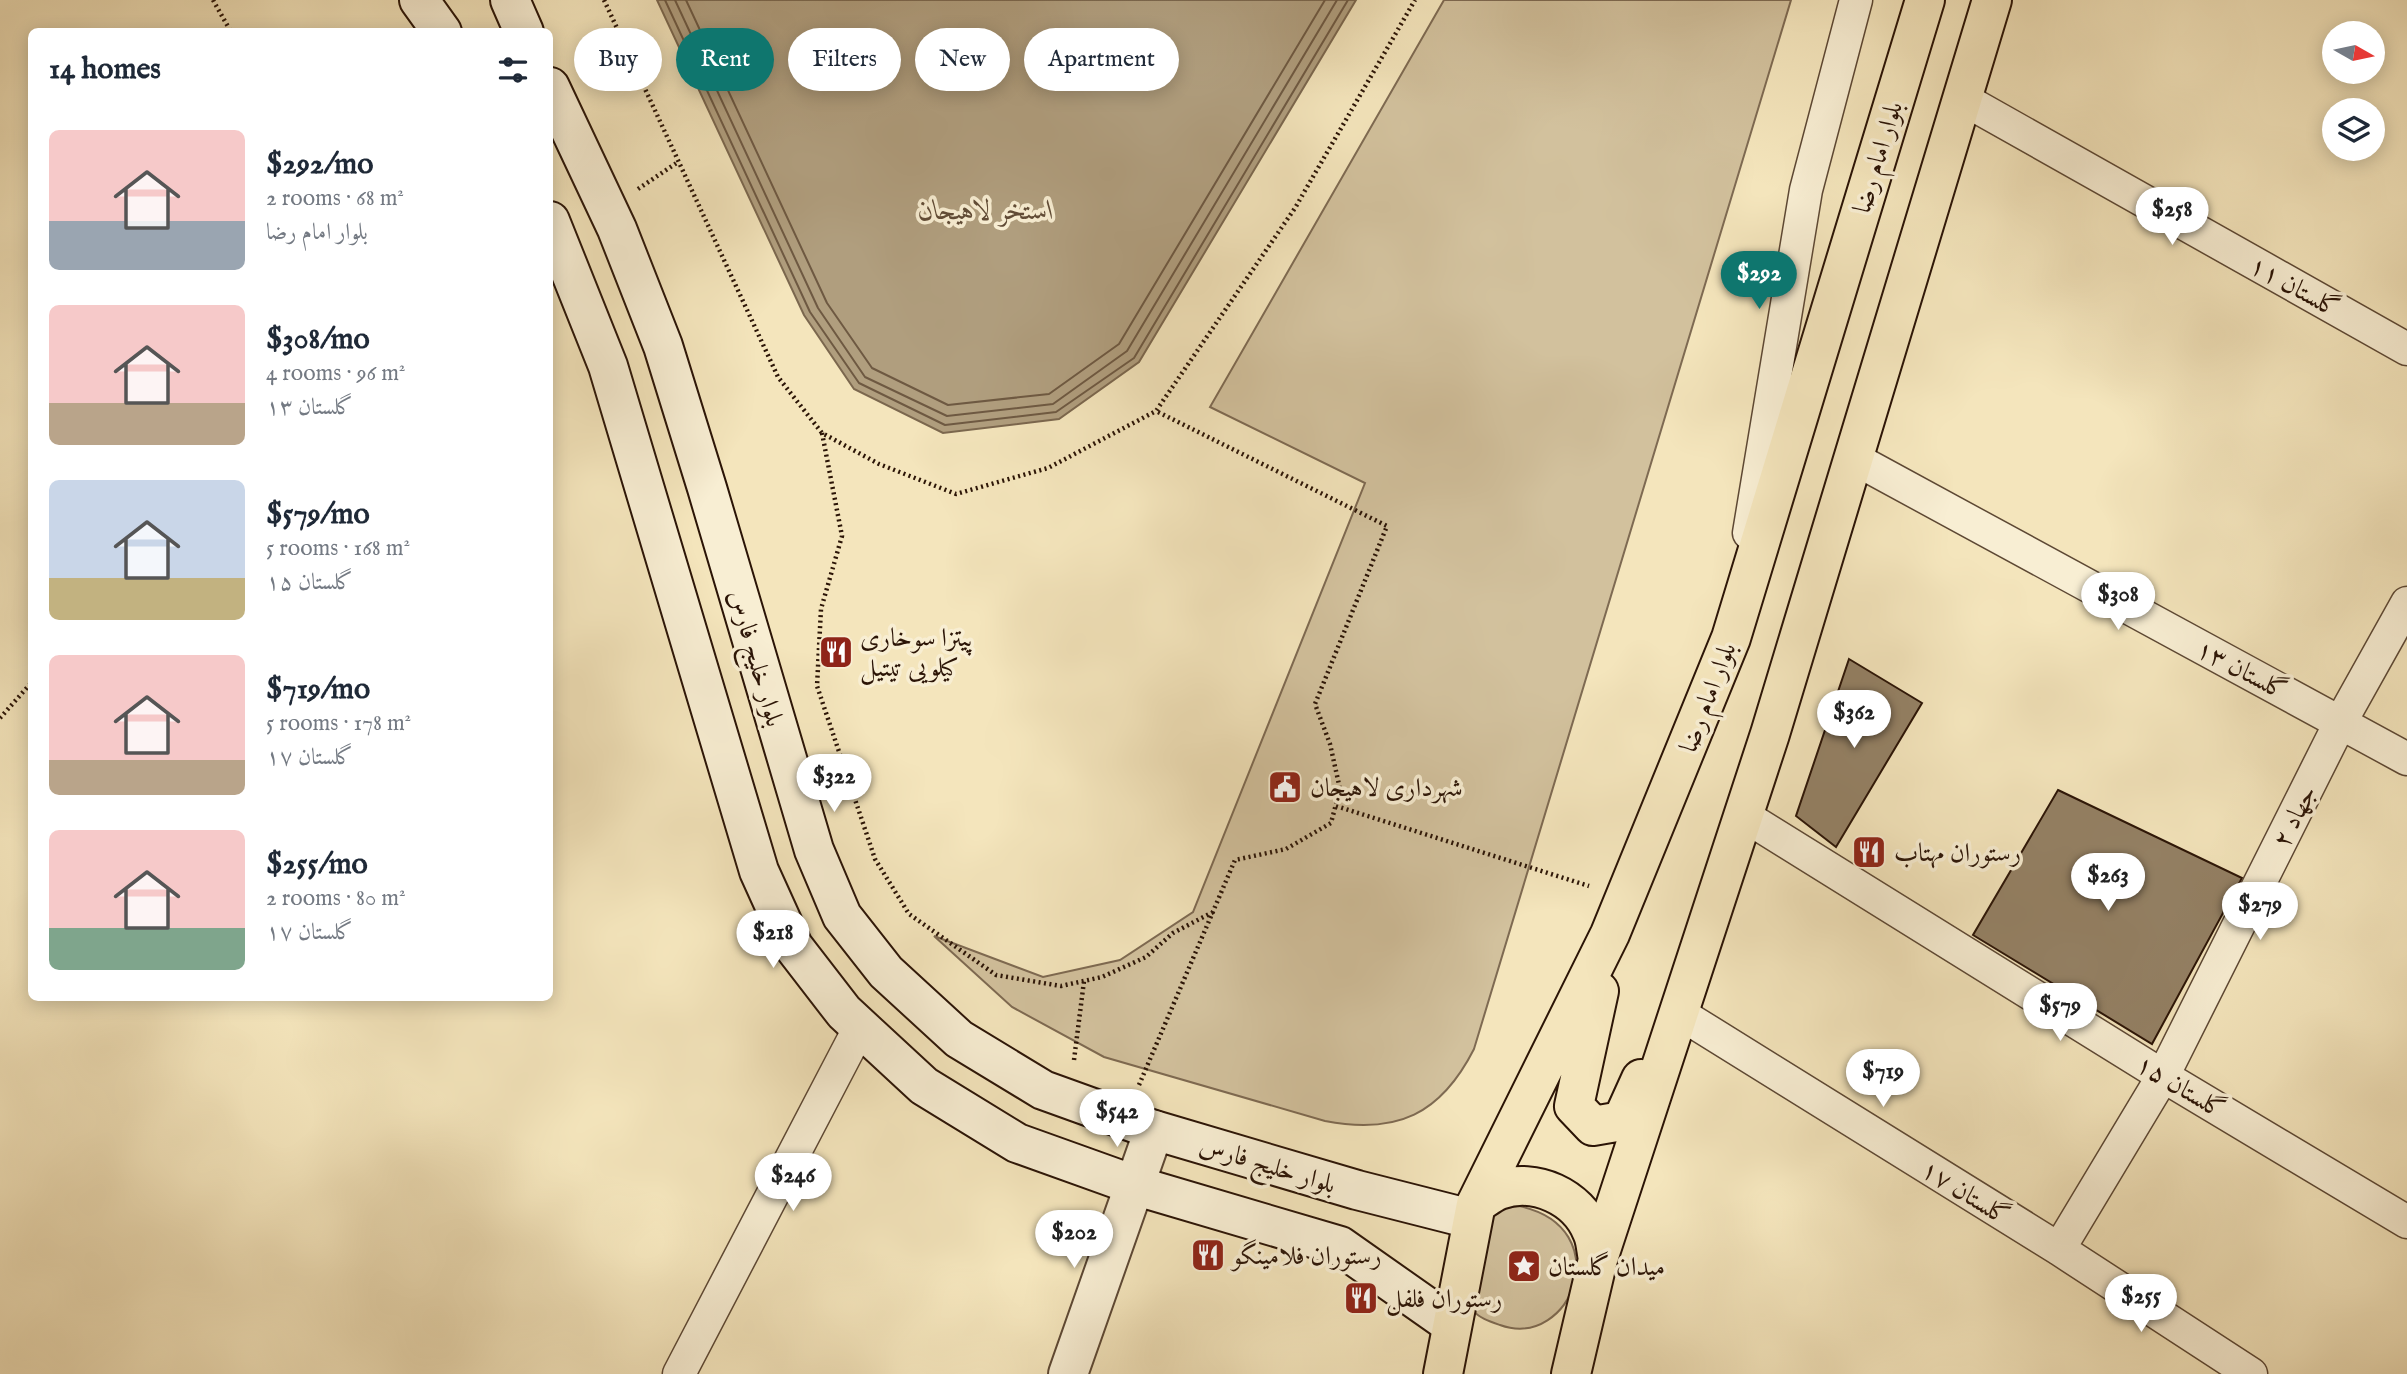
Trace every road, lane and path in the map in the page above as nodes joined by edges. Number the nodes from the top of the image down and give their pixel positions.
1 (213, 0) edge
2 (419, 0) edge
3 (510, 0) edge
4 (604, 0) edge
5 (1415, 0) edge
6 (1856, 0) edge
7 (1924, 0) edge
8 (1992, 0) edge
9 (229, 28) edge
10 (439, 28) edge
11 (522, 28) edge
12 (553, 93) edge
13 (1963, 99) junction
14 (553, 229) edge
15 (2407, 349) edge
16 (1156, 411) junction
17 (822, 433) junction
18 (1855, 460) junction
19 (2407, 603) edge
20 (1731, 638) junction
21 (28, 686) edge
22 (0, 718) edge
23 (2340, 723) junction
24 (2407, 759) edge
25 (1336, 806) junction
26 (1743, 815) junction
27 (1626, 897) junction
28 (1213, 911) junction
29 (1611, 934) junction
30 (1703, 941) junction
31 (1084, 981) junction
32 (1679, 1013) junction
33 (860, 1027) junction
34 (2163, 1076) junction
35 (1069, 1099) junction
36 (1139, 1125) junction
37 (1137, 1186) junction
38 (1473, 1211) junction
39 (2407, 1222) edge
40 (2059, 1249) junction
41 (1598, 1259) junction
42 (1451, 1324) junction
43 (679, 1374) edge
44 (1068, 1374) edge
45 (1443, 1374) edge
46 (1571, 1374) edge
47 (2251, 1374) edge

1 - 9 path
2 - 10 main road
3 - 11 main road
4 - 17 path
5 - 16 path
6 - 20 street
7 - 20 main road, بلوار امام رضا
8 - 13 main road
12 - 35 main road, بلوار خلیج فارس
13 - 15 street, گلستان ۱۱
13 - 18 main road
14 - 33 main road
16 - 17 path
16 - 25 path
17 - 31 path
18 - 23 street, گلستان ۱۳
18 - 26 main road
19 - 23 street, جهاد ۲
20 - 27 main road, بلوار امام رضا
21 - 22 path
23 - 24 street, گلستان ۱۳
23 - 34 street, جهاد ۲
25 - 27 path
25 - 28 path
26 - 30 main road
26 - 34 street, گلستان ۱۵
27 - 29 main road, بلوار امام رضا
28 - 31 path
28 - 36 path
29 - 30 main road
29 - 38 main road, بلوار امام رضا
30 - 32 main road
31 - 35 path
32 - 40 street, گلستان ۱۷
32 - 41 main road
33 - 37 main road
33 - 43 street
34 - 39 street, گلستان ۱۵
34 - 40 street, جهاد ۲
35 - 36 main road, بلوار خلیج فارس
36 - 37 main road
36 - 38 main road, بلوار خلیج فارس
37 - 42 main road
37 - 44 main road
38 - 41 main road
38 - 42 main road, بلوار امام رضا
40 - 47 street, گلستان ۱۷
41 - 46 main road
42 - 45 main road, بلوار امام رضا

